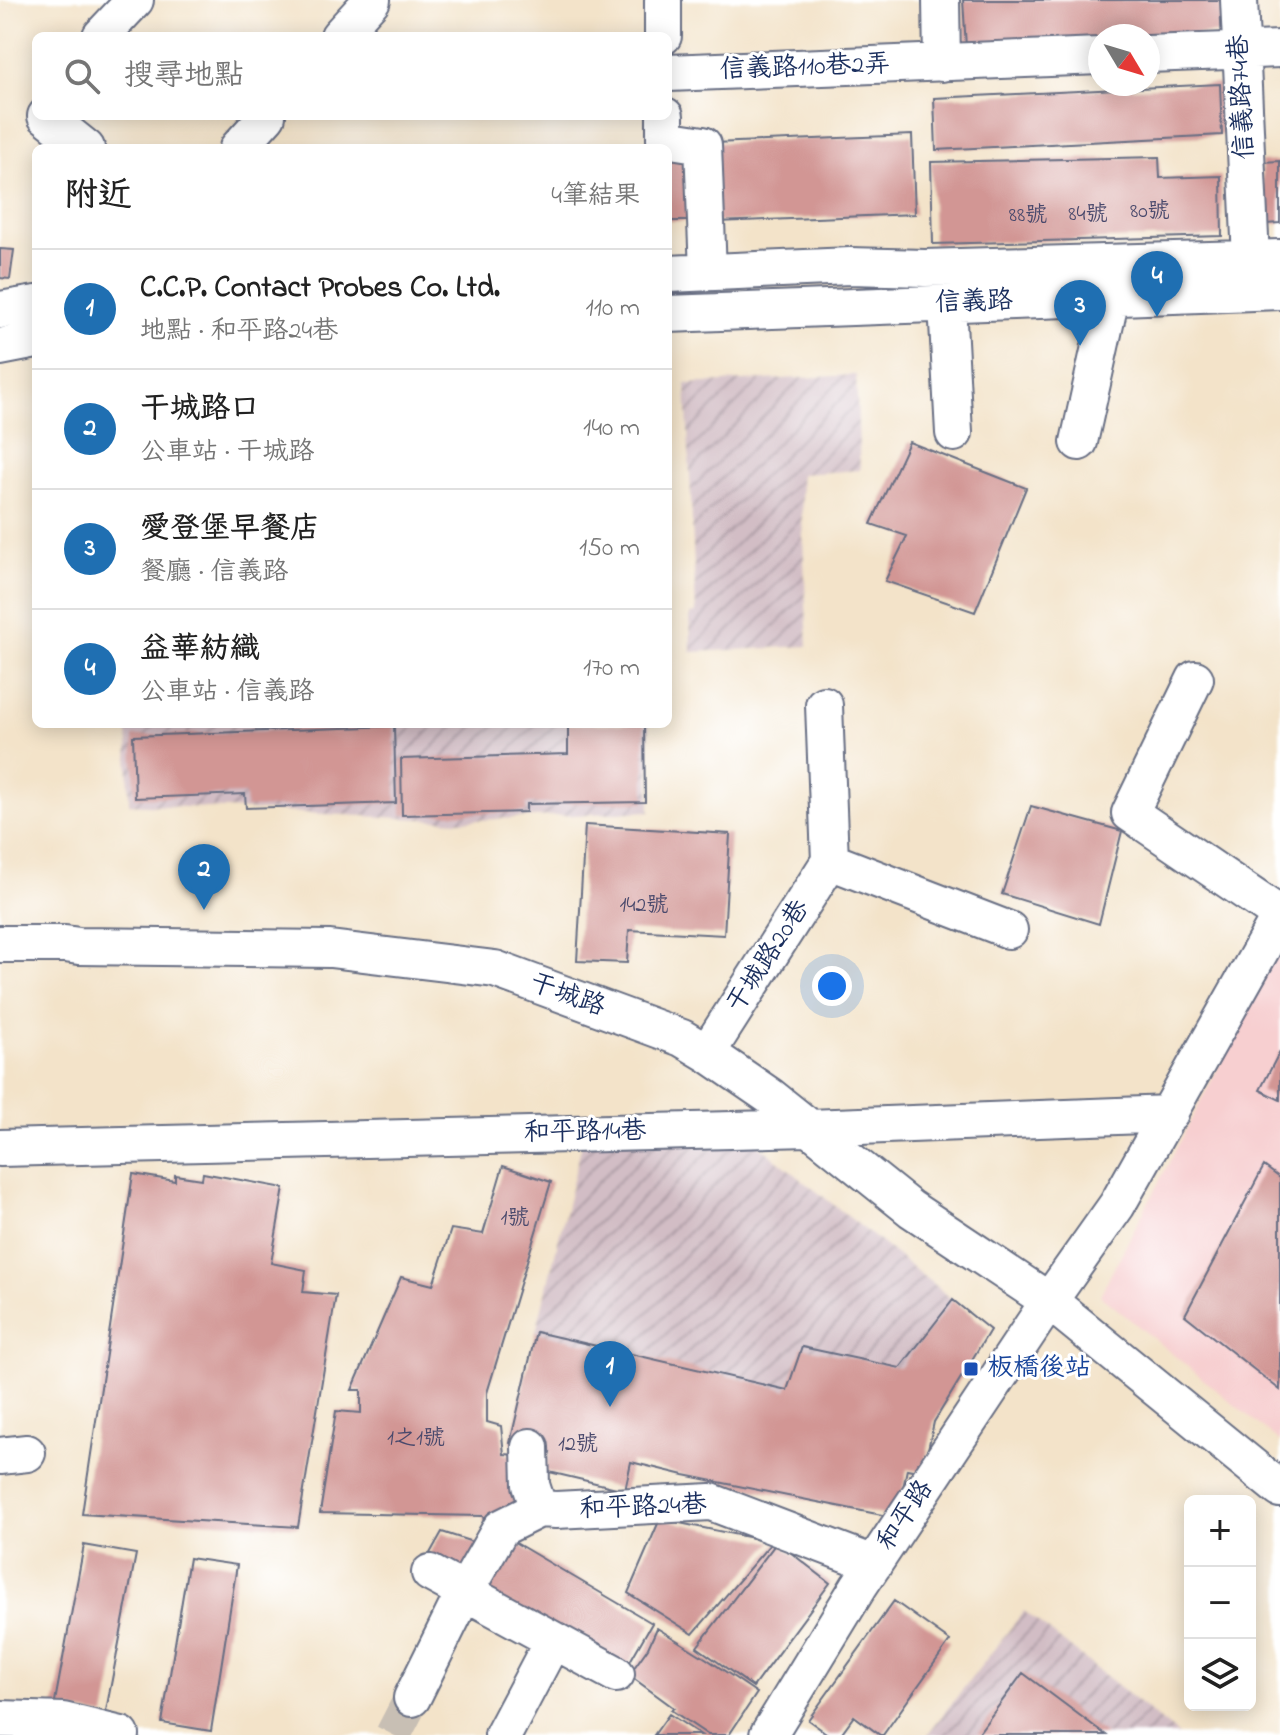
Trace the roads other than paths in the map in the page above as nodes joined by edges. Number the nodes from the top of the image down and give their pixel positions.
1 (135, 0) edge
2 (372, 0) edge
3 (663, 0) edge
4 (941, 0) edge
5 (1239, 0) edge
6 (105, 32) edge
7 (343, 32) edge
8 (663, 32) edge
9 (1280, 49) edge
10 (1241, 51) junction
11 (1160, 54) edge
12 (1088, 57) edge
13 (942, 63) junction
14 (672, 73) edge
15 (51, 120) edge
16 (263, 120) edge
17 (665, 120) edge
18 (81, 144) edge
19 (242, 144) edge
20 (708, 272) junction
21 (672, 274) edge
22 (1266, 275) edge
23 (1111, 297) junction
24 (947, 304) junction
25 (32, 305) edge
26 (0, 310) edge
27 (672, 314) edge
28 (32, 341) edge
29 (0, 347) edge
30 (954, 433) dead end
31 (1079, 442) dead end
32 (1195, 679) dead end
33 (824, 705) dead end
34 (830, 861) junction
35 (1280, 916) edge
36 (1009, 930) dead end
37 (0, 944) edge
38 (707, 1053) junction
39 (1170, 1114) junction
40 (809, 1128) junction
41 (0, 1148) edge
42 (1049, 1301) junction
43 (530, 1447) dead end
44 (1280, 1489) edge
45 (539, 1509) junction
46 (874, 1564) junction
47 (430, 1573) dead end
48 (465, 1591) junction
49 (553, 1640) junction
50 (616, 1674) dead end
51 (412, 1698) tunnel mouth
52 (0, 1719) edge
53 (63, 1728) edge
54 (121, 1735) edge
55 (503, 1735) edge
56 (768, 1735) edge

1 - 6 street
2 - 7 street
3 - 8 street
4 - 13 street
5 - 10 street, 信義路74巷
9 - 10 street
10 - 11 street
10 - 22 street, 信義路74巷
12 - 13 street, 信義路110巷2弄
13 - 14 street, 信義路110巷2弄
15 - 18 street
16 - 19 street
17 - 20 street
20 - 21 street, 信義路
20 - 22 street, 信義路
22 - 23 street, 信義路
23 - 24 street, 信義路
23 - 31 street
24 - 27 street, 信義路
24 - 30 street
25 - 26 street
28 - 29 street
32 - 35 street
33 - 34 street
34 - 36 street
34 - 38 street, 干城路20巷
35 - 39 street, 和平路
37 - 38 street, 干城路
38 - 40 street, 干城路
39 - 40 street, 和平路14巷
39 - 42 street, 和平路
40 - 41 street, 和平路14巷
40 - 42 street, 干城路
42 - 44 street
42 - 46 street, 和平路
43 - 45 street
45 - 46 street, 和平路24巷
45 - 48 street, 和平路24巷
46 - 56 street, 和平路
47 - 48 street
48 - 49 street
48 - 51 street
49 - 50 street
49 - 55 street
52 - 53 street
53 - 54 street

